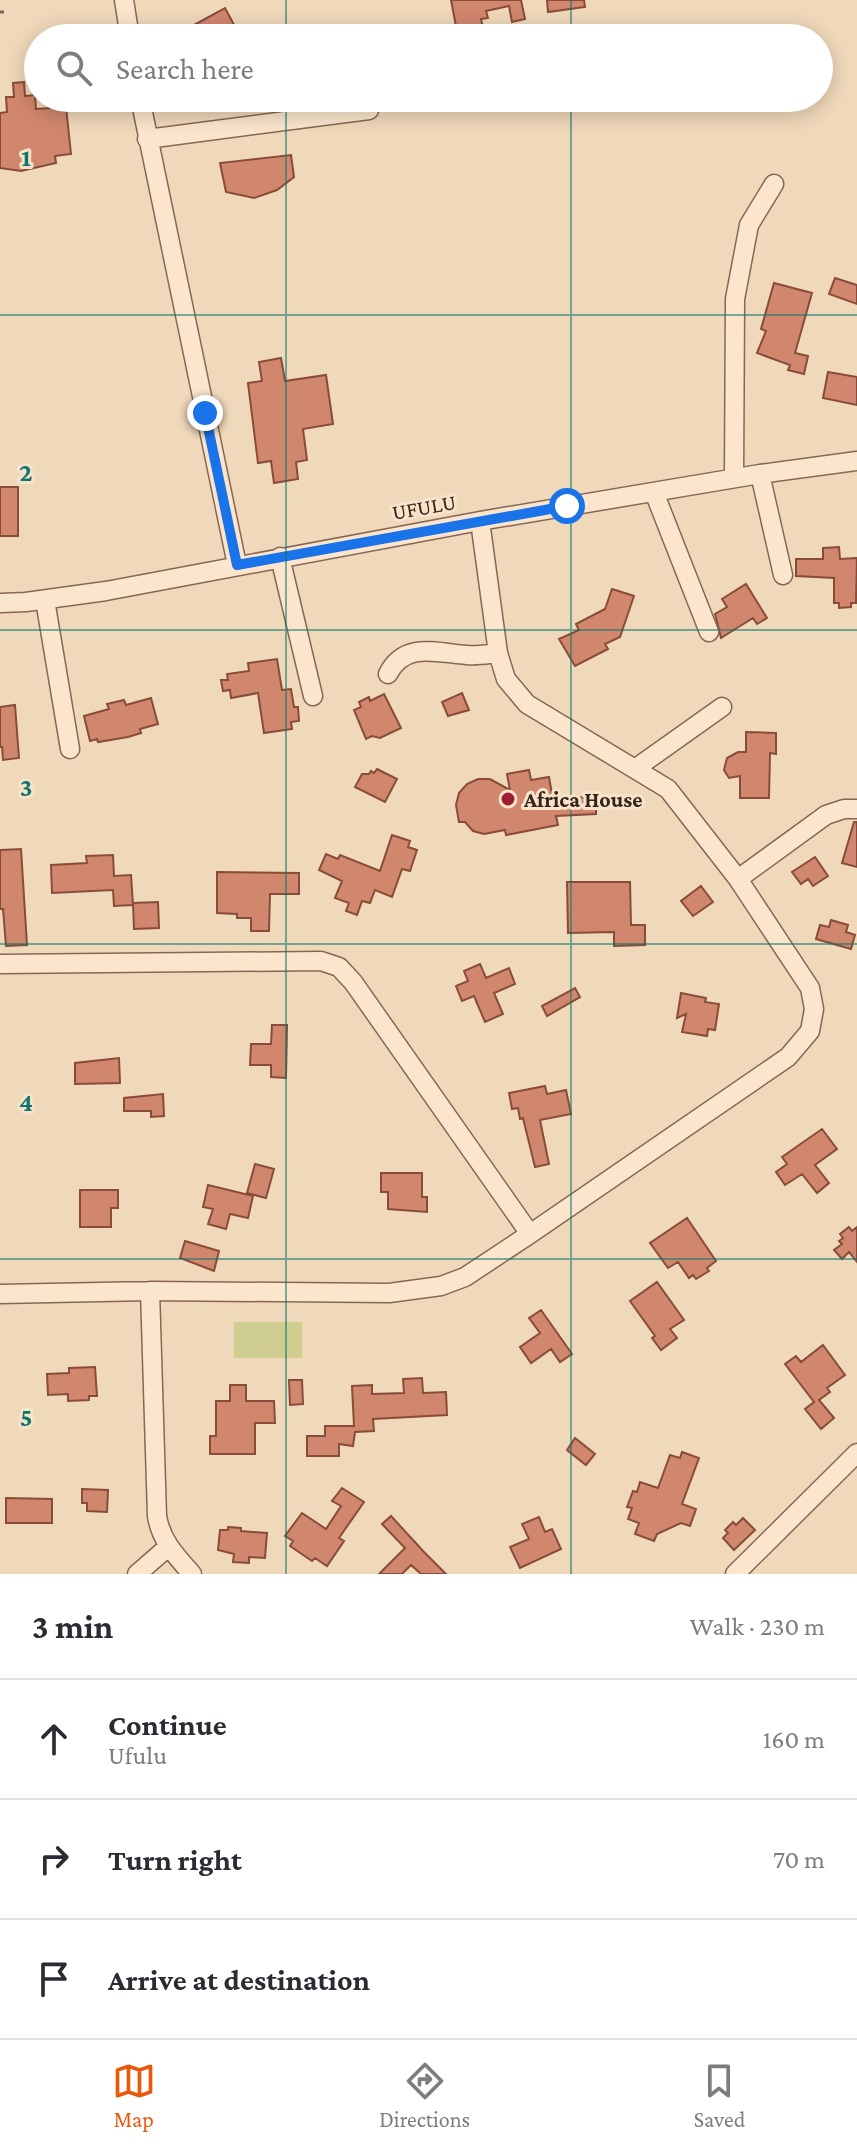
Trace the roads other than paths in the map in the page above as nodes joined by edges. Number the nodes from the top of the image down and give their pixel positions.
1 (124, 0) edge
2 (128, 24) edge
3 (142, 112) edge
4 (354, 112) edge
5 (147, 139) junction
6 (774, 184) dead end
7 (857, 461) edge
8 (760, 474) junction
9 (734, 478) junction
10 (654, 492) junction
11 (480, 521) junction
12 (280, 557) junction
13 (237, 565) junction
14 (783, 575) dead end
15 (45, 600) junction
16 (0, 603) edge
17 (709, 632) dead end
18 (498, 653) junction
19 (388, 674) dead end
20 (313, 696) dead end
21 (722, 707) dead end
22 (70, 749) dead end
23 (636, 768) junction
24 (857, 809) edge
25 (738, 879) junction
26 (0, 964) edge
27 (530, 1234) junction
28 (150, 1291) junction
29 (0, 1294) edge
30 (857, 1453) edge
31 (168, 1547) junction
32 (137, 1574) edge
33 (192, 1574) edge
34 (735, 1574) edge

1 - 2 street
3 - 5 street
4 - 5 street
5 - 13 street
6 - 9 street
7 - 8 street, UFULU
8 - 9 street, UFULU
8 - 14 street
9 - 10 street, UFULU
10 - 11 street, UFULU
10 - 17 street
11 - 12 street, UFULU
11 - 18 street
12 - 13 street, UFULU
12 - 20 street
13 - 15 street, UFULU
15 - 16 street, UFULU
15 - 22 street
18 - 19 street
18 - 23 street
21 - 23 street
23 - 25 street
24 - 25 street
25 - 27 street
26 - 27 street
27 - 28 street
28 - 29 street
28 - 31 street
30 - 34 street
31 - 32 street
31 - 33 street

